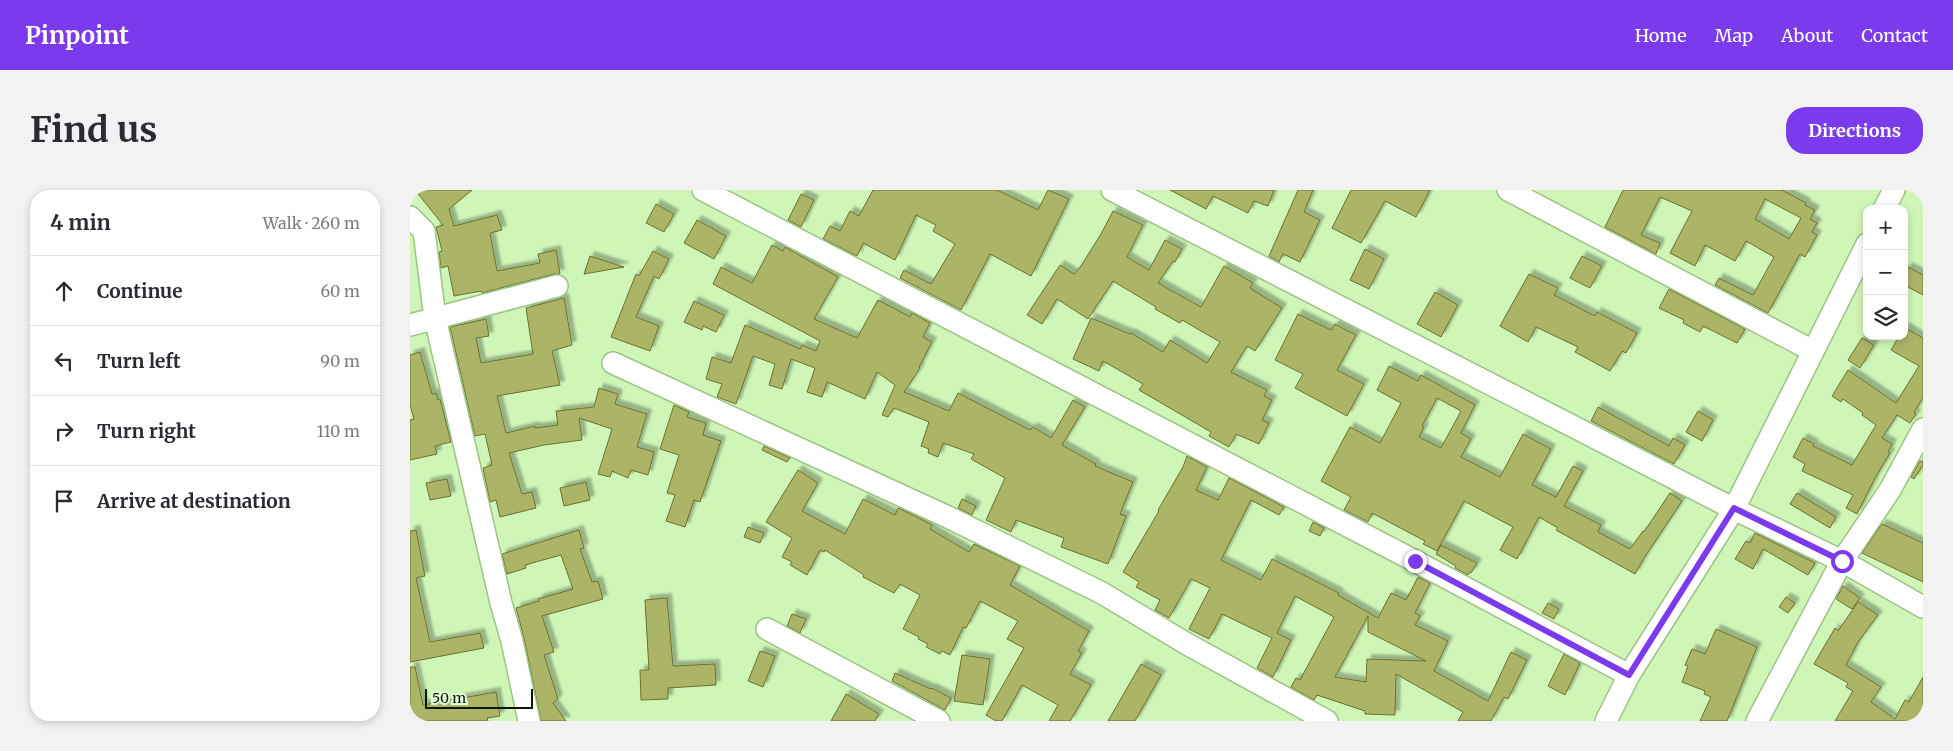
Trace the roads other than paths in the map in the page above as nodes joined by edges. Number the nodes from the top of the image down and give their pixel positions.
1 (703, 190) edge
2 (1112, 190) edge
3 (1508, 190) edge
4 (410, 217) edge
5 (1864, 250) edge
6 (557, 286) dead end
7 (435, 318) junction
8 (410, 325) edge
9 (1813, 351) junction
10 (613, 363) dead end
11 (1923, 429) edge
12 (1734, 508) junction
13 (1842, 561) junction
14 (1923, 607) edge
15 (767, 629) dead end
16 (1629, 675) junction
17 (529, 721) edge
18 (939, 721) edge
19 (1327, 721) edge
20 (1606, 721) edge
21 (1757, 721) edge

1 - 16 street
2 - 12 street
3 - 9 street
4 - 7 street
5 - 9 street
6 - 7 street
7 - 8 street
7 - 17 street
9 - 12 street
10 - 19 street
11 - 13 street
12 - 13 street
12 - 16 street
13 - 14 street
13 - 21 street
15 - 18 street
16 - 20 street

